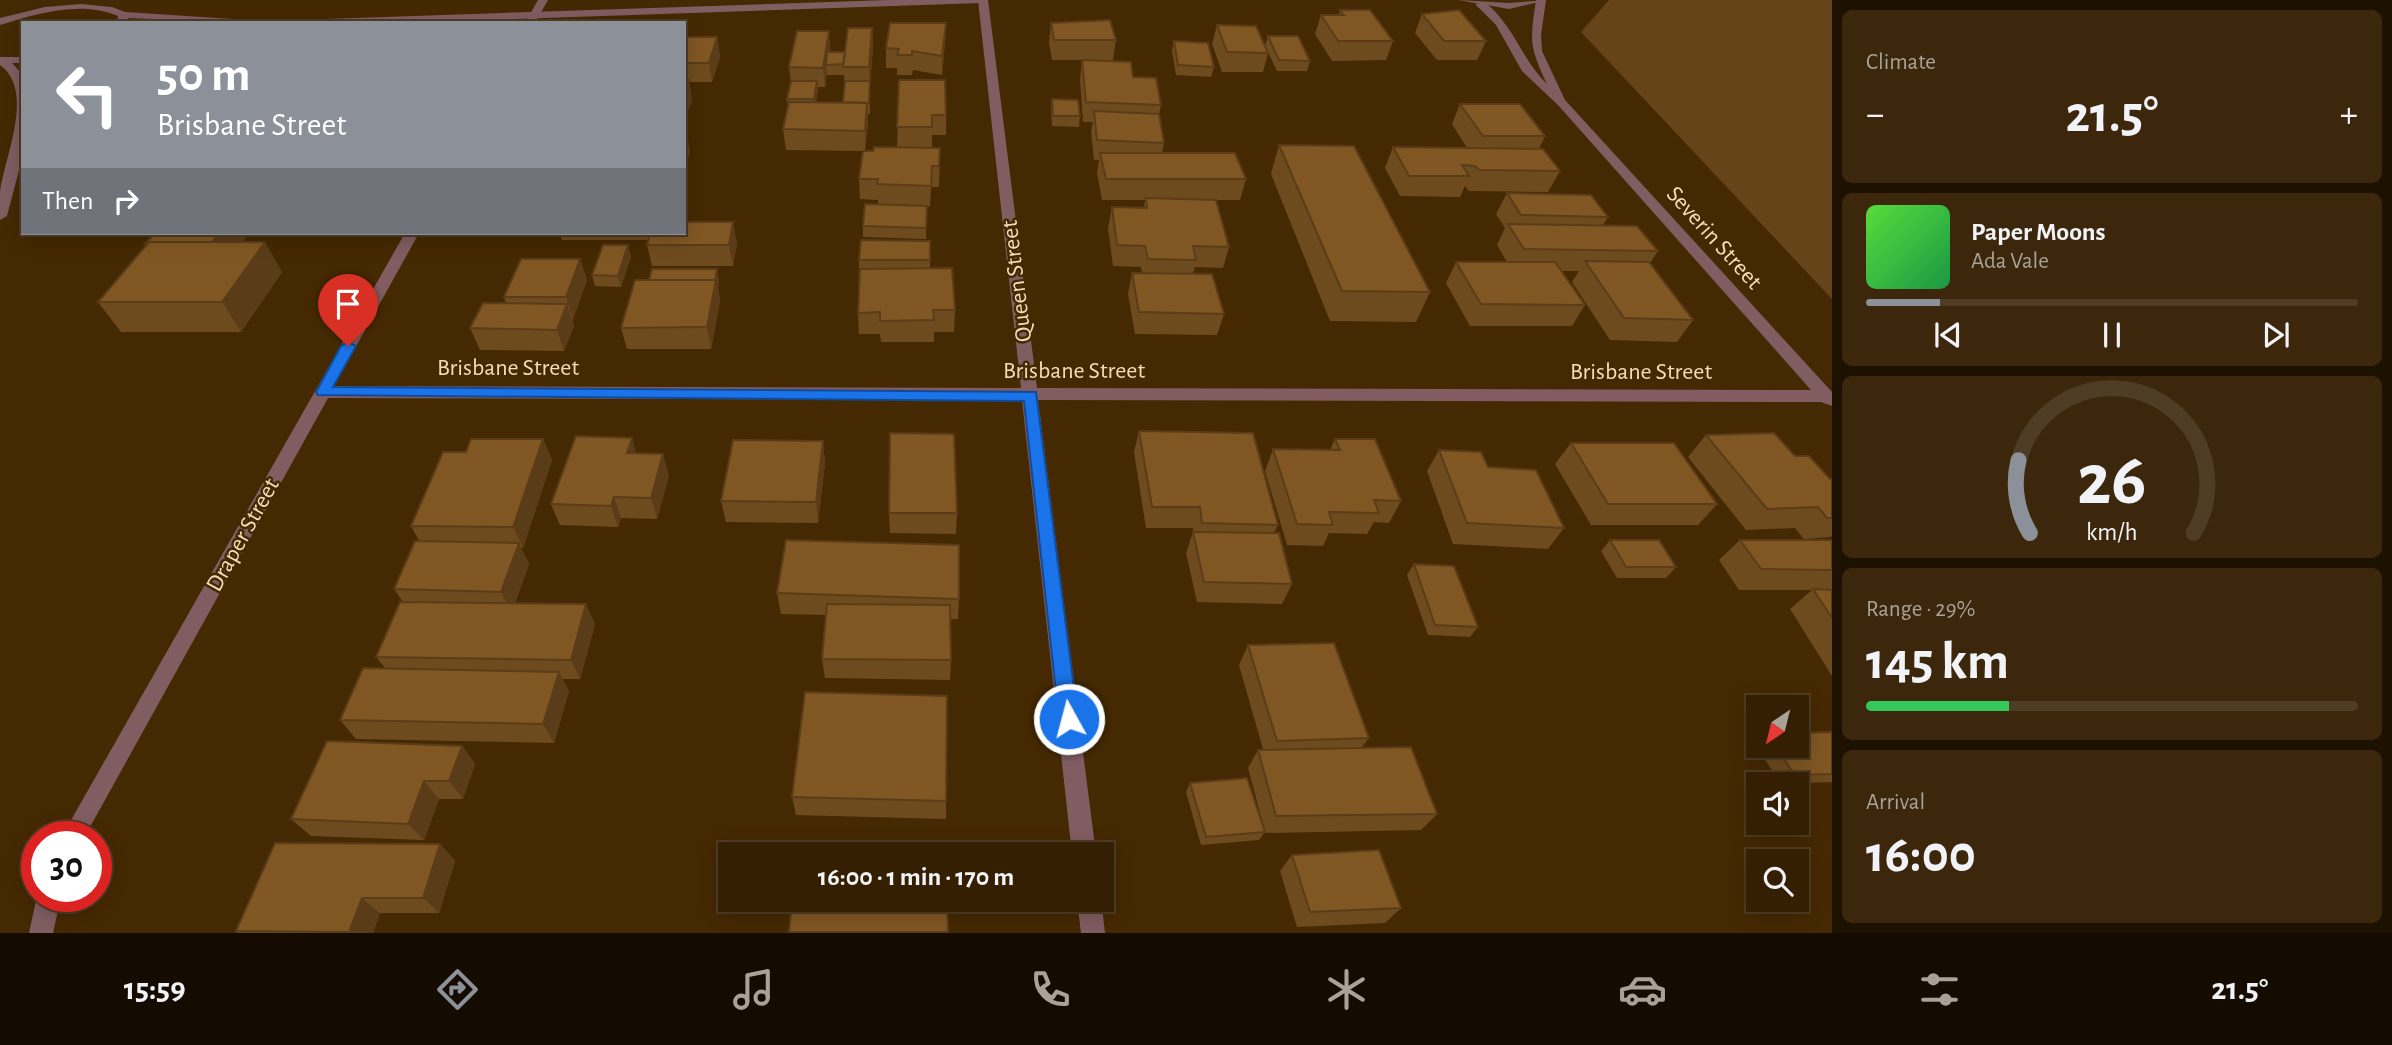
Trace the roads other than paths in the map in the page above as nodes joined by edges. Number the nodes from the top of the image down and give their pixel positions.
1 (35, 0) edge
2 (543, 0) edge
3 (982, 0) edge
4 (1463, 0) edge
5 (1541, 0) edge
6 (89, 1) edge
7 (1480, 4) junction
8 (19, 14) junction
9 (532, 18) edge
10 (122, 19) edge
11 (2, 20) edge
12 (185, 21) edge
13 (390, 21) edge
14 (0, 60) edge
15 (21, 60) edge
16 (1562, 103) junction
17 (21, 139) edge
18 (0, 216) edge
19 (411, 235) edge
20 (323, 392) junction
21 (1031, 396) junction
22 (1829, 400) edge
23 (81, 821) edge
24 (1083, 842) edge
25 (46, 912) edge
26 (1090, 912) edge
27 (41, 933) edge
28 (1093, 933) edge

1 - 8 street
2 - 9 street
3 - 9 street
3 - 21 street, Queen Street
4 - 7 street
5 - 7 street
5 - 16 street, Severin Street
6 - 8 street
6 - 10 street
7 - 16 street, Severin Street
8 - 11 street
9 - 13 street
10 - 12 street
14 - 15 street
14 - 17 street
16 - 22 street, Severin Street
17 - 18 street
19 - 20 street, Draper Street
20 - 21 street, Brisbane Street
20 - 23 street, Draper Street
21 - 22 street, Brisbane Street
21 - 24 street, Queen Street
25 - 27 street
26 - 28 street

